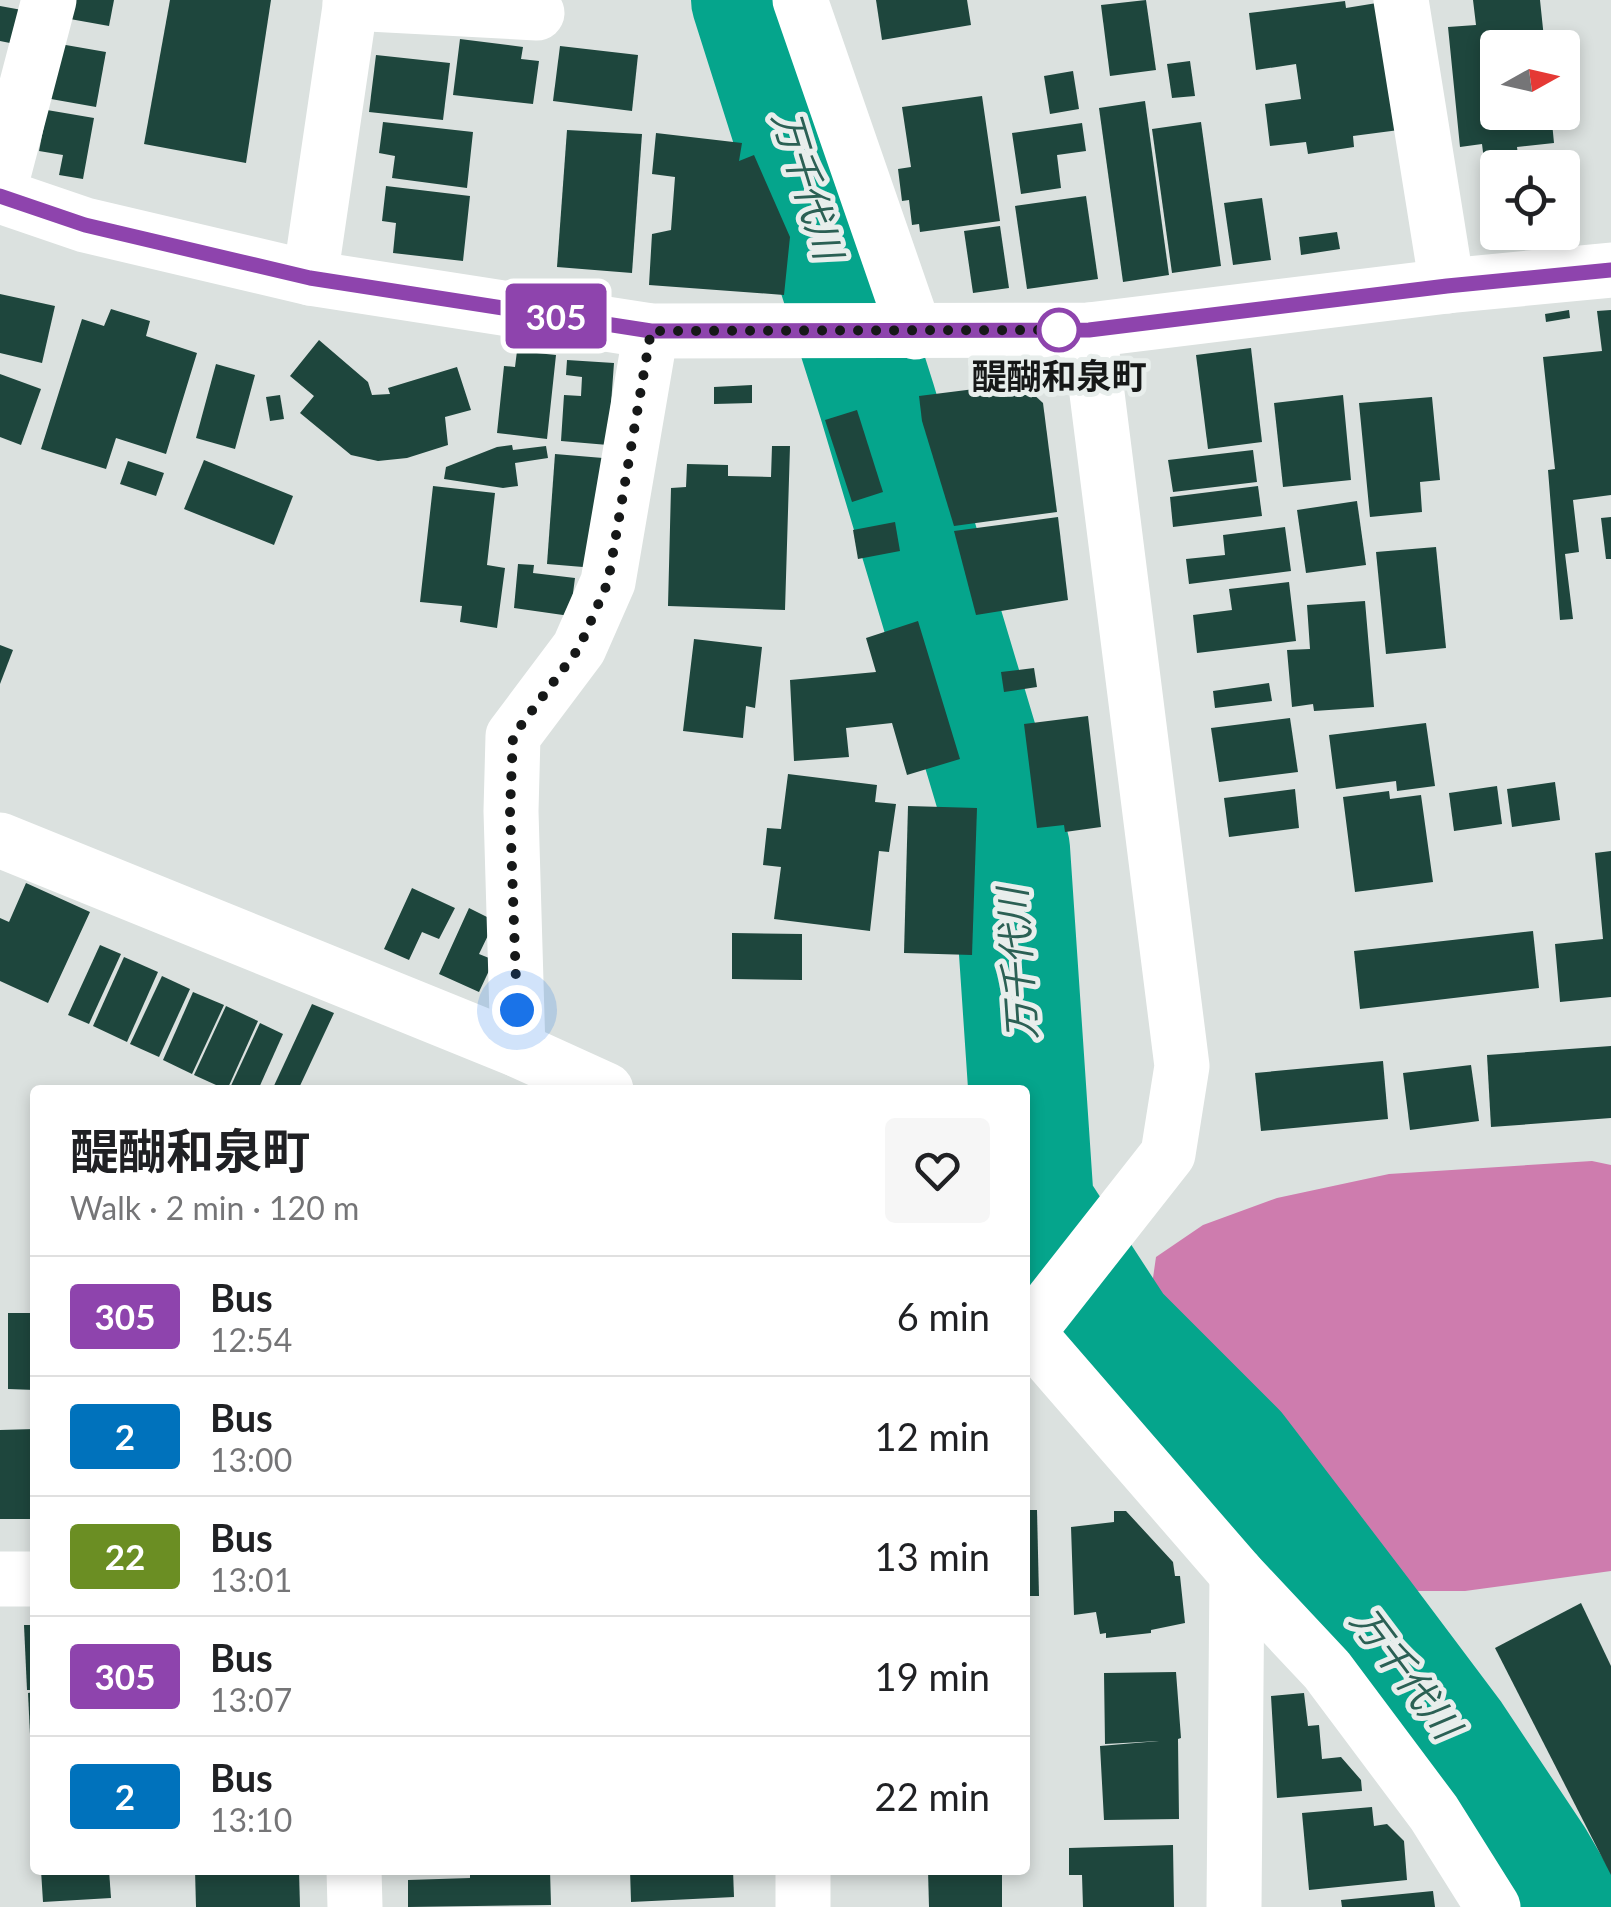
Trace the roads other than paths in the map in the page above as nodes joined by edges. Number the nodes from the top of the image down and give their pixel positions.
1 (48, 0) edge
2 (800, 0) edge
3 (1401, 0) edge
4 (350, 1) edge
5 (536, 13) dead end
6 (0, 187) edge
7 (0, 196) edge
8 (1611, 270) edge
9 (310, 278) junction
10 (1447, 286) junction
11 (1089, 330) junction
12 (651, 331) junction
13 (873, 332) junction
14 (0, 840) edge
15 (518, 1050) junction
16 (595, 1085) edge
17 (1037, 1313) edge
18 (1236, 1574) junction
19 (0, 1579) edge
20 (30, 1579) edge
21 (354, 1875) edge
22 (803, 1875) edge
23 (354, 1907) edge
24 (803, 1907) edge
25 (1234, 1907) edge
26 (1493, 1907) edge

1 - 6 street
2 - 13 street
3 - 10 street
4 - 5 street
4 - 9 street
7 - 9 street
8 - 10 street
9 - 12 street
10 - 11 street
11 - 13 street
11 - 17 street
12 - 13 street
12 - 15 street
14 - 15 street
15 - 16 street
17 - 18 street
18 - 25 street
18 - 26 street
19 - 20 street
21 - 23 street
22 - 24 street

